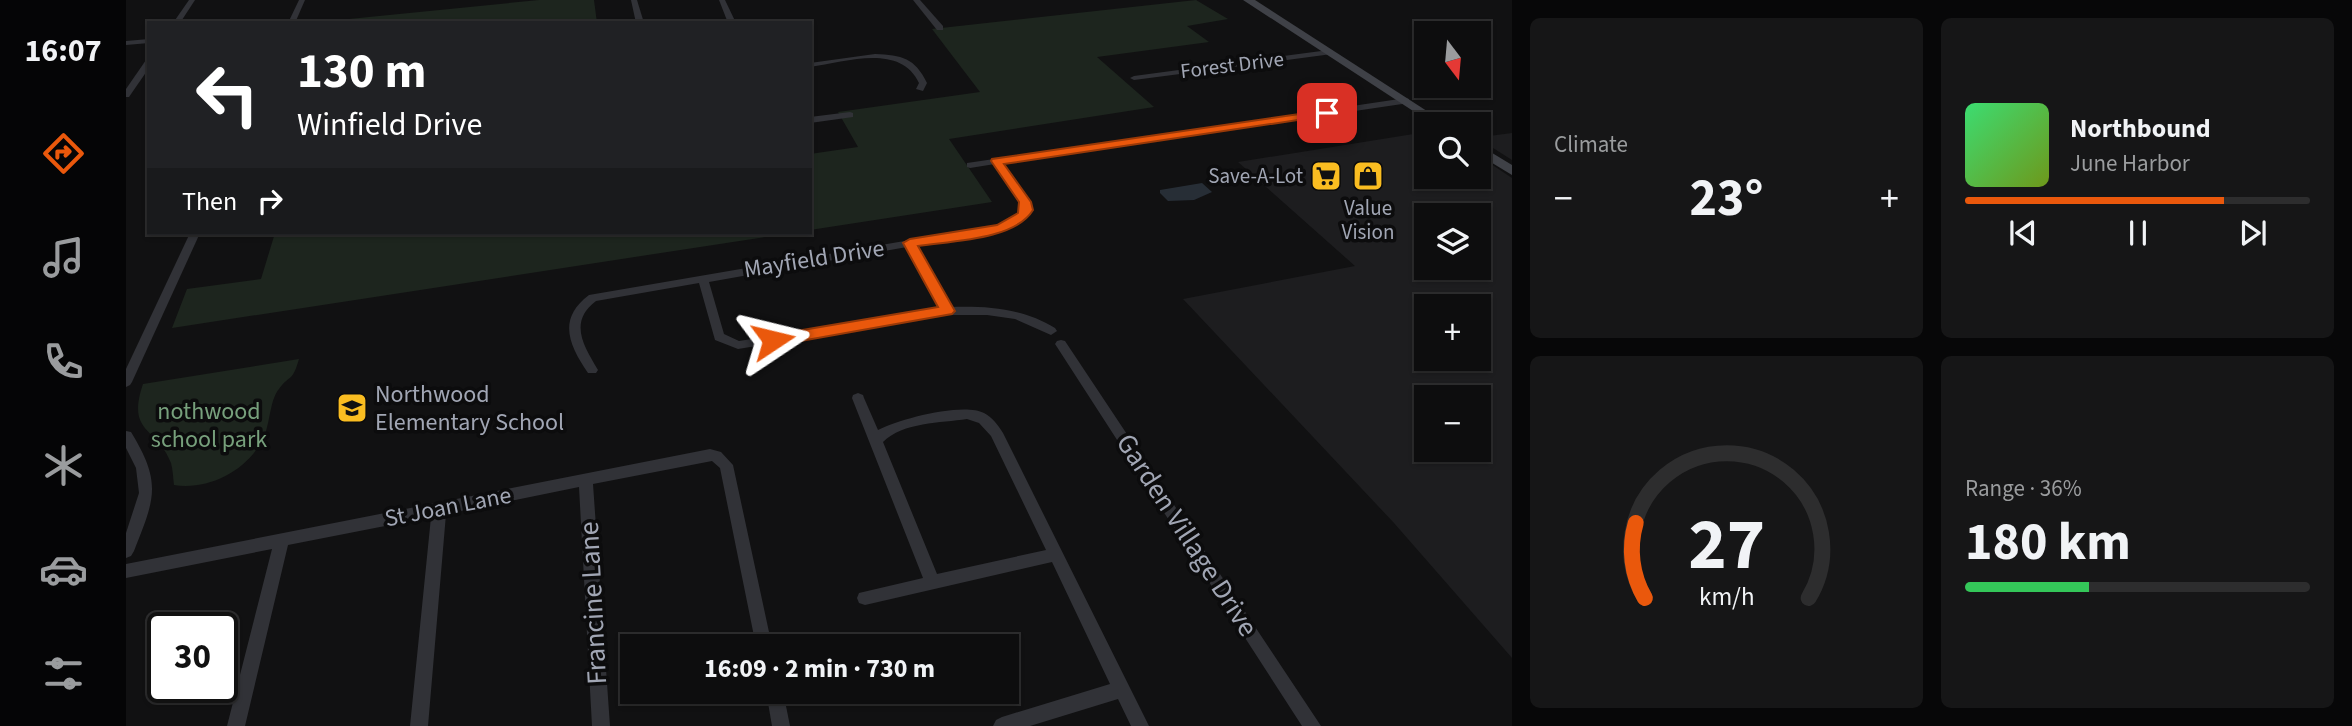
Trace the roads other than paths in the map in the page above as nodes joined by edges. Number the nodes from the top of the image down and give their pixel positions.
1 (192, 0) edge
2 (302, 0) edge
3 (634, 0) edge
4 (722, 0) edge
5 (916, 0) edge
6 (1248, 0) edge
7 (177, 21) edge
8 (292, 21) edge
9 (639, 21) edge
10 (731, 21) edge
11 (940, 27) dead end
12 (147, 41) edge
13 (126, 43) edge
14 (1329, 52) junction
15 (147, 65) edge
16 (812, 65) edge
17 (1134, 78) dead end
18 (920, 89) dead end
19 (126, 95) edge
20 (1406, 101) junction
21 (1423, 112) edge
22 (850, 115) dead end
23 (812, 120) edge
24 (1491, 157) edge
25 (997, 161) junction
26 (970, 165) dead end
27 (1512, 171) edge
28 (194, 235) edge
29 (910, 243) junction
30 (703, 278) junction
31 (947, 311) junction
32 (1051, 331) dead end
33 (1061, 344) dead end
34 (592, 370) dead end
35 (126, 382) edge
36 (858, 398) dead end
37 (126, 436) edge
38 (876, 441) junction
39 (586, 480) junction
40 (439, 509) junction
41 (282, 540) junction
42 (126, 551) edge
43 (1056, 554) junction
44 (126, 571) edge
45 (932, 582) junction
46 (865, 598) dead end
47 (761, 634) edge
48 (1121, 689) junction
49 (777, 704) edge
50 (236, 726) edge
51 (419, 726) edge
52 (601, 726) edge
53 (781, 726) edge
54 (1002, 726) edge
55 (1140, 726) edge
56 (1312, 726) edge

1 - 7 street
2 - 8 street
3 - 9 street
4 - 10 street
5 - 11 street
6 - 14 main road
12 - 13 street
14 - 17 street, Forest Drive
14 - 20 main road
15 - 19 street
16 - 18 street
20 - 21 main road
20 - 25 street
22 - 23 street
24 - 27 main road
25 - 26 street
25 - 29 street, Mayfield Drive
28 - 35 street
29 - 30 street, Mayfield Drive
29 - 31 street
30 - 31 street
30 - 34 street, Mayfield Drive
31 - 32 street
33 - 56 street, Garden Village Drive
36 - 38 street
37 - 42 street
38 - 43 street
38 - 45 street
39 - 40 street, St Joan Lane
39 - 47 street, St Joan Lane
39 - 52 street, Francine Lane
40 - 41 street, St Joan Lane
40 - 51 street
41 - 44 street, St Joan Lane
41 - 50 street
43 - 45 street
43 - 48 street
45 - 46 street
48 - 54 street
48 - 55 street
49 - 53 street

